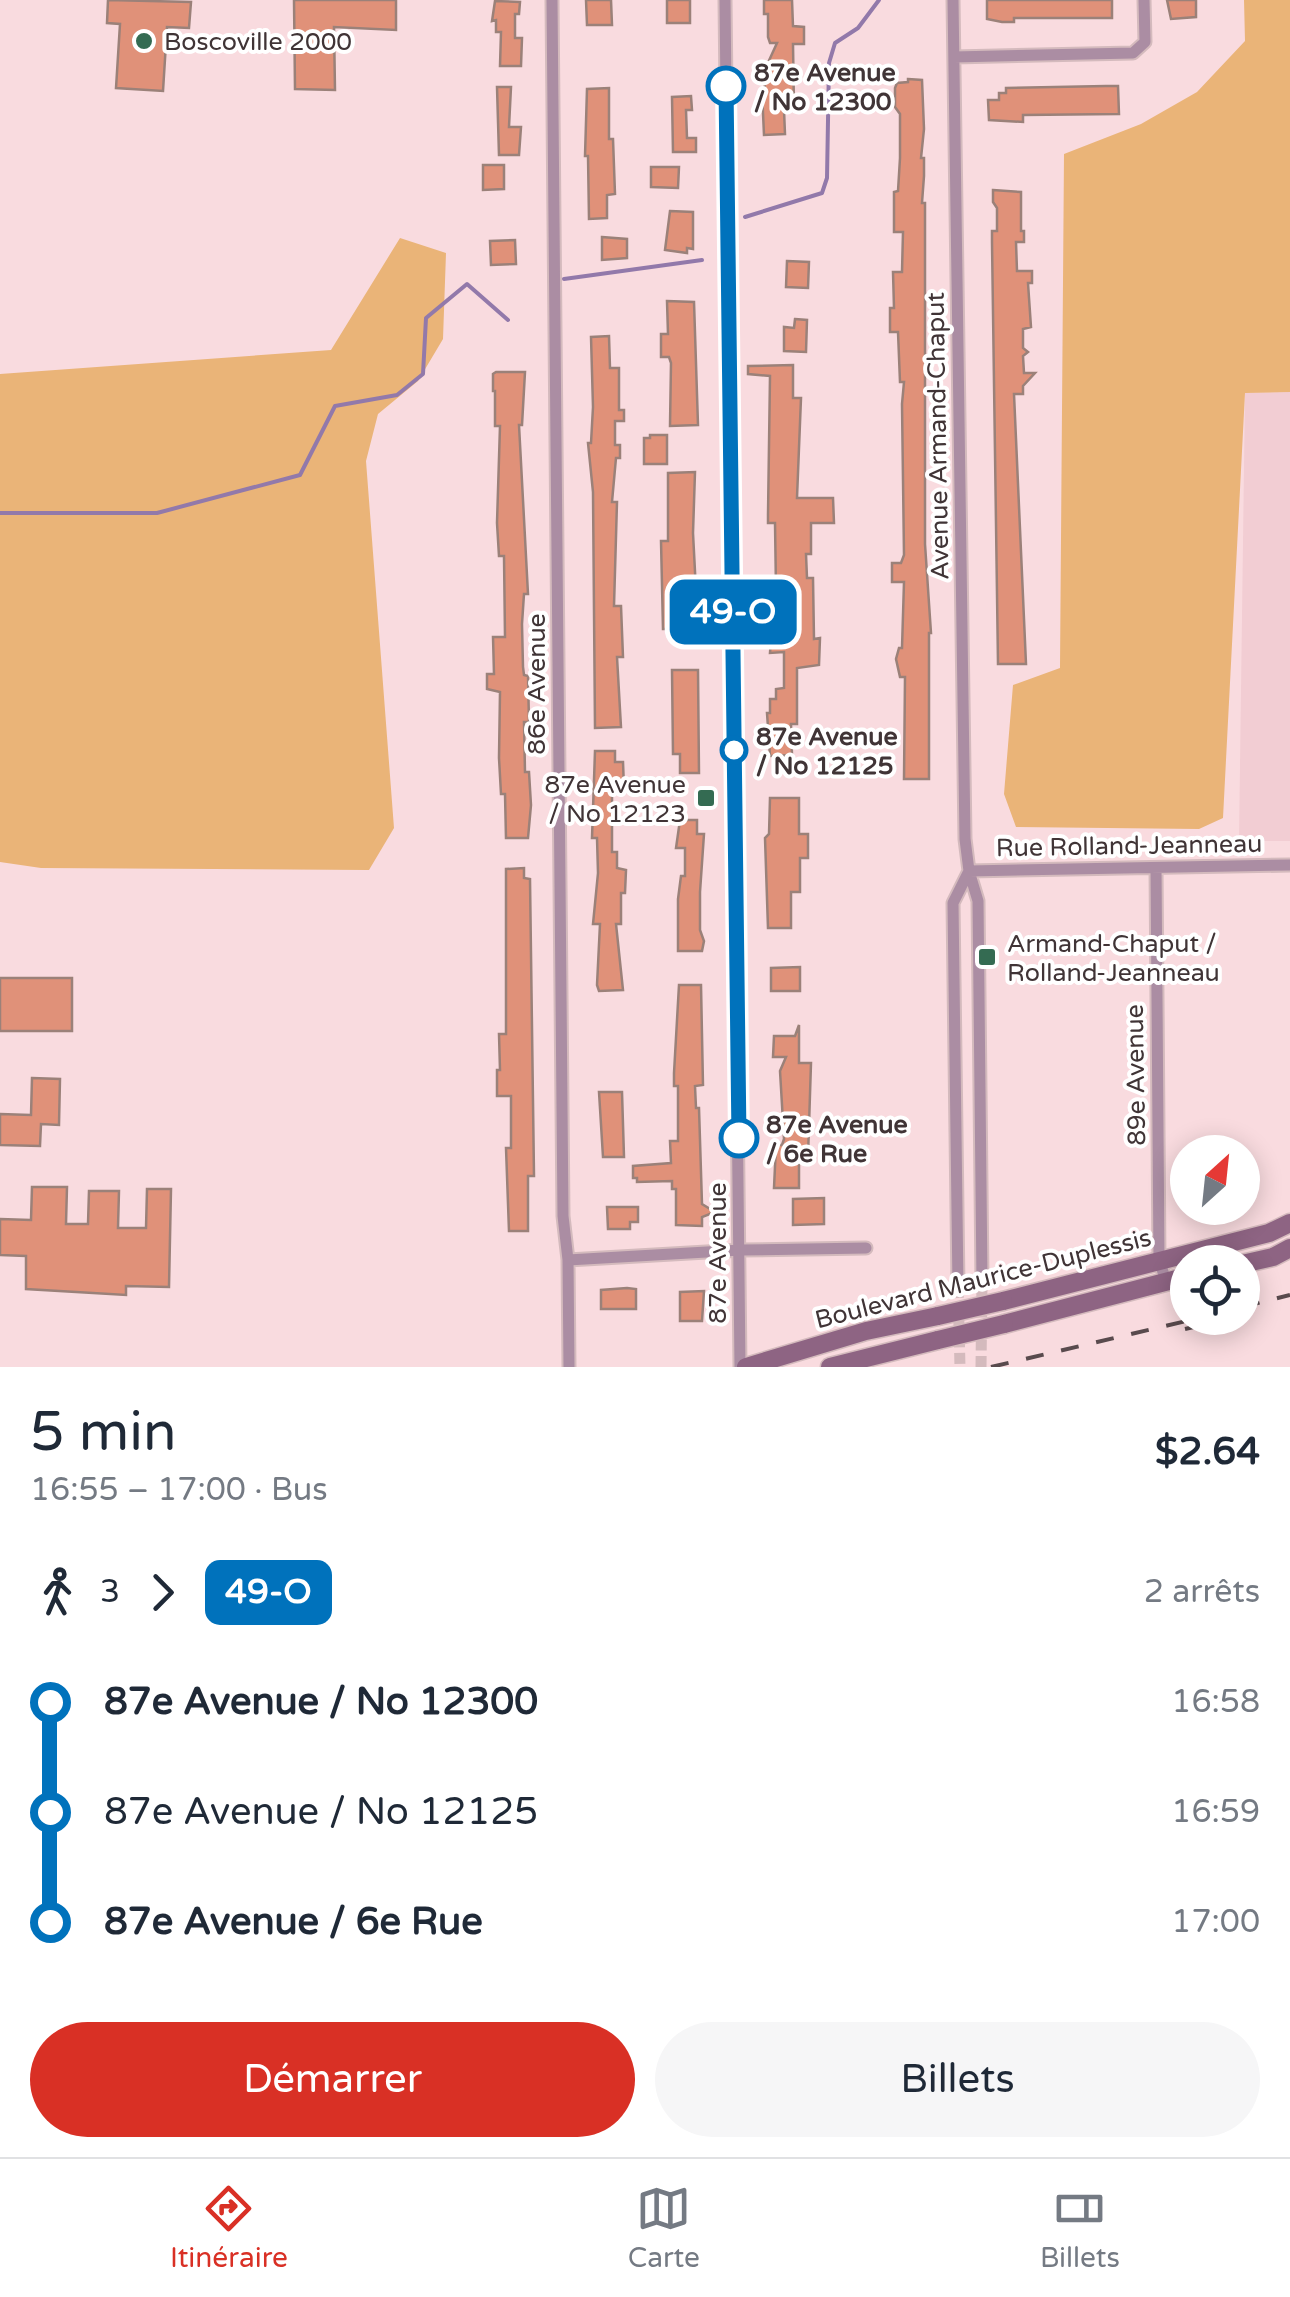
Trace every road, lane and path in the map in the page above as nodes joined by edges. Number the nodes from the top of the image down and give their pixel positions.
1 (552, 0) edge
2 (725, 0) edge
3 (953, 0) edge
4 (1144, 0) edge
5 (954, 58) junction
6 (1290, 865) edge
7 (1156, 868) junction
8 (969, 872) junction
9 (1290, 1223) edge
10 (866, 1248) dead end
11 (1290, 1248) edge
12 (740, 1250) junction
13 (1260, 1259) edge
14 (568, 1260) junction
15 (1160, 1260) junction
16 (1170, 1280) edge
17 (982, 1281) tunnel mouth
18 (1166, 1281) junction
19 (958, 1287) tunnel mouth
20 (569, 1367) edge
21 (743, 1367) edge
22 (830, 1367) edge

1 - 14 street, 86e Avenue
2 - 12 street, 87e Avenue
3 - 5 street, Avenue Armand-Chaput
4 - 5 street
5 - 8 street, Avenue Armand-Chaput
6 - 7 street, Rue Rolland-Jeanneau
7 - 8 street, Rue Rolland-Jeanneau
7 - 15 street, 89e Avenue
8 - 17 street, Avenue Armand-Chaput
8 - 19 street, Avenue Armand-Chaput
9 - 15 street, Boulevard Maurice-Duplessis
10 - 12 street
11 - 13 street
12 - 14 street
12 - 21 street, 87e Avenue
14 - 20 street, 86e Avenue
15 - 18 street, 89e Avenue
15 - 21 street, Boulevard Maurice-Duplessis, bridge
16 - 18 street, Boulevard Maurice-Duplessis
18 - 22 street, Boulevard Maurice-Duplessis, bridge

